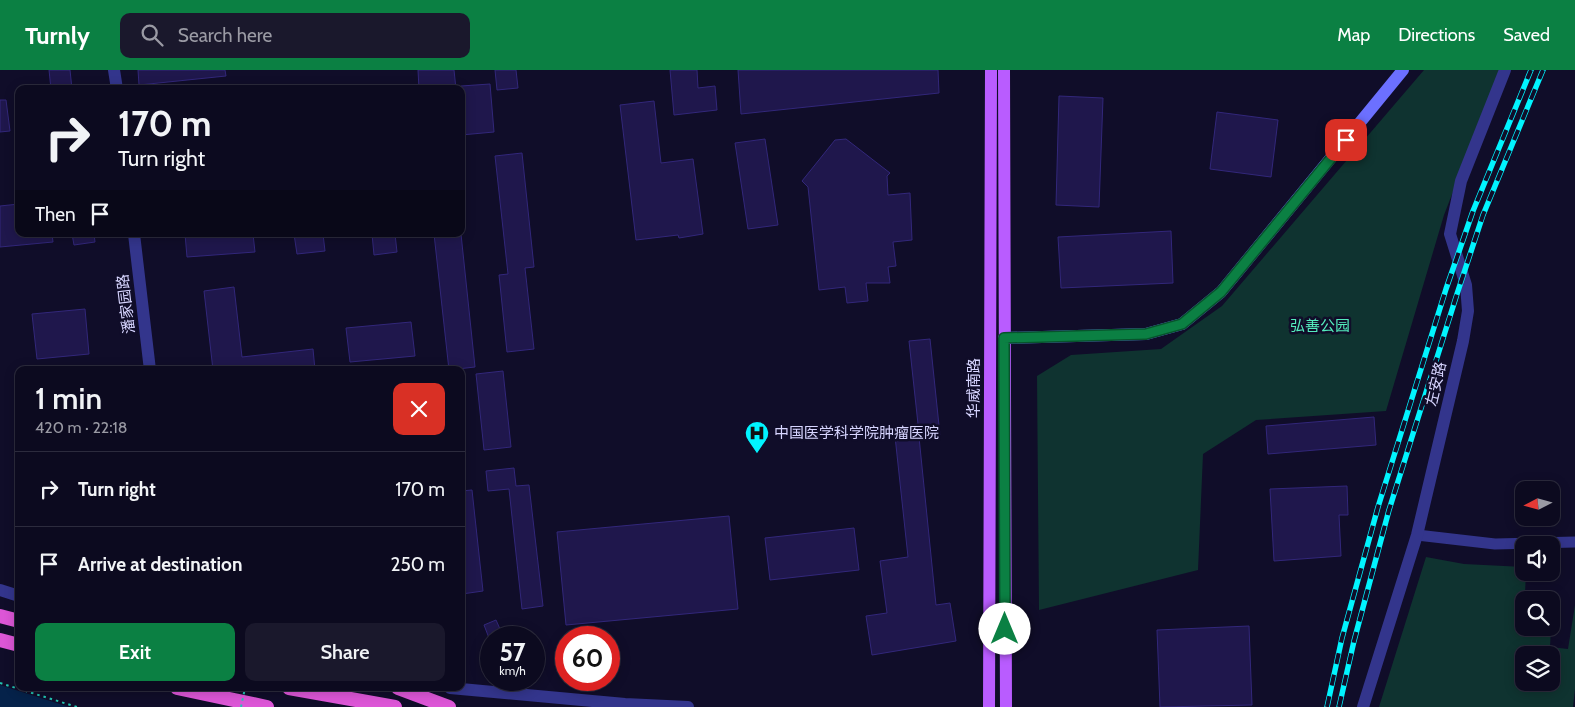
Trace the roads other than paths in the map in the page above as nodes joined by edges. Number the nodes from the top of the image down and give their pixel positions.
1 (114, 70) edge
2 (991, 70) edge
3 (1004, 70) edge
4 (1403, 70) edge
5 (1505, 70) edge
6 (116, 85) edge
7 (134, 237) edge
8 (1004, 338) junction
9 (150, 366) edge
10 (1417, 535) junction
11 (1575, 542) edge
12 (0, 590) edge
13 (15, 595) edge
14 (0, 616) edge
15 (15, 620) edge
16 (0, 640) edge
17 (15, 644) edge
18 (465, 689) edge
19 (191, 691) edge
20 (306, 691) edge
21 (406, 691) edge
22 (268, 707) edge
23 (395, 707) edge
24 (449, 707) edge
25 (688, 707) edge
26 (989, 707) edge
27 (1006, 707) edge
28 (1363, 707) edge

1 - 6 street
2 - 26 main road, 华威南路
3 - 8 main road, 华威南路
4 - 8 main road
5 - 10 street, 左安路
7 - 9 street, 潘家园路
8 - 27 main road, 华威南路
10 - 11 street
10 - 28 street, 左安路
12 - 13 street
14 - 15 highway
16 - 17 highway
18 - 25 street
19 - 22 highway
20 - 23 highway
21 - 24 highway

